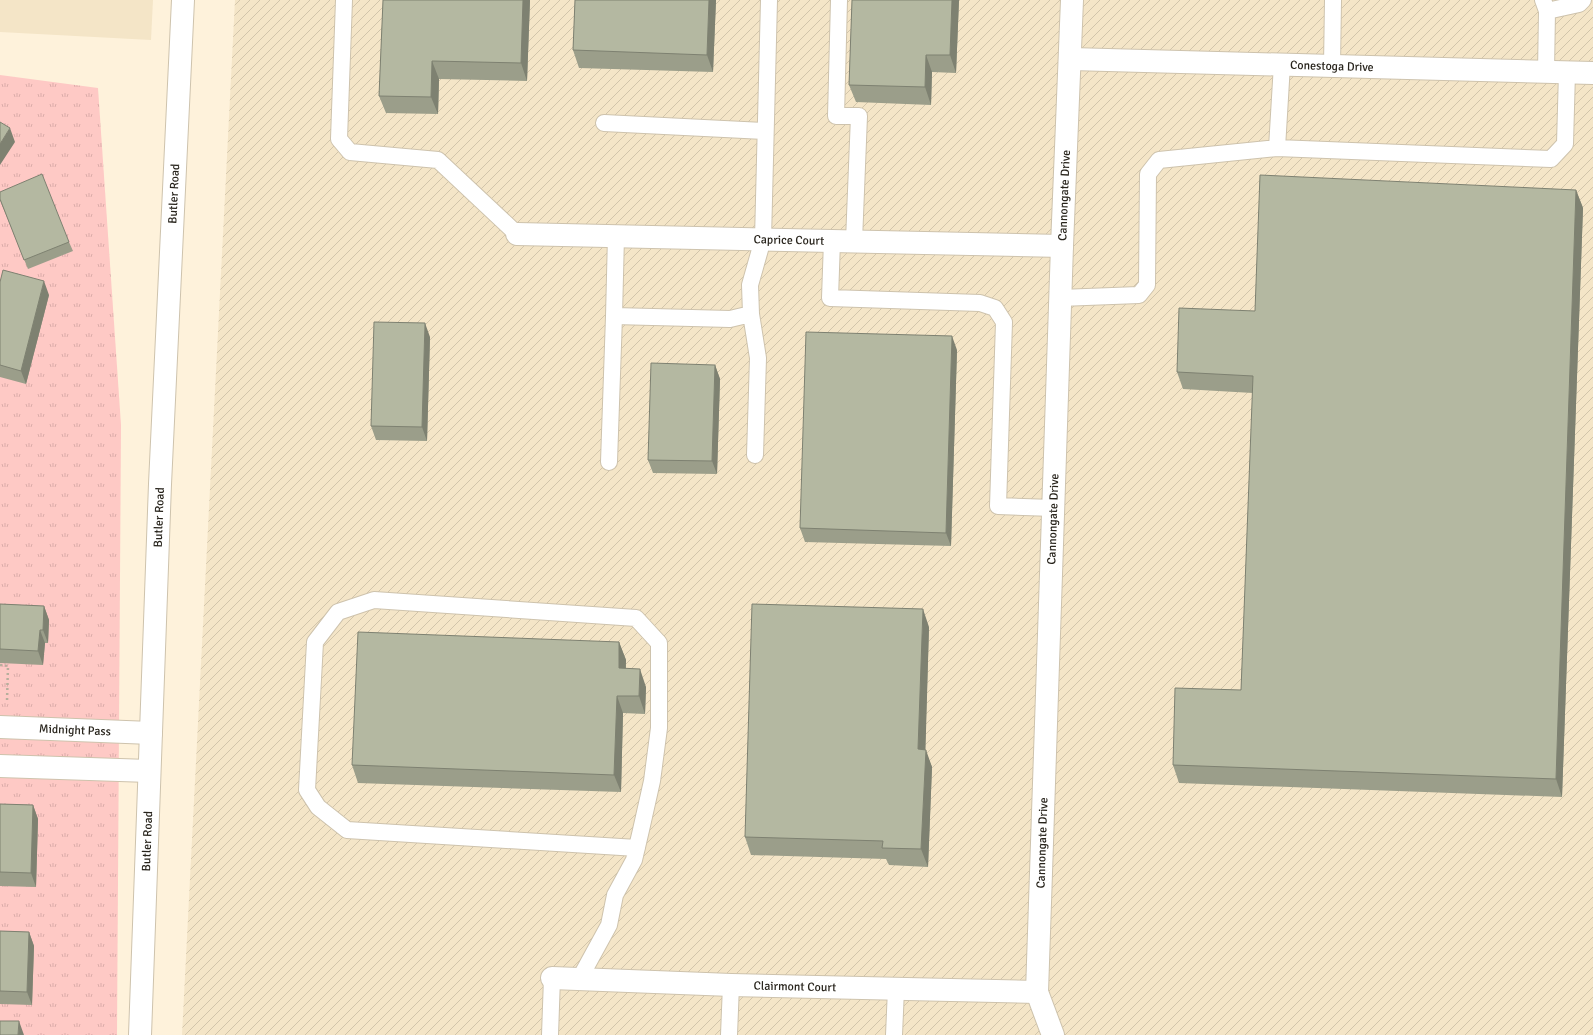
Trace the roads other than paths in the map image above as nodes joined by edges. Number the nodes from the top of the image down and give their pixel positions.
1 (183, 0) edge
2 (344, 0) edge
3 (769, 0) edge
4 (839, 0) edge
5 (1072, 0) edge
6 (1332, 0) edge
7 (1582, 0) edge
8 (1545, 5) edge
9 (1071, 59) junction
10 (1282, 64) junction
11 (1332, 66) junction
12 (1557, 72) junction
13 (1593, 73) edge
14 (604, 123) dead end
15 (765, 131) junction
16 (1277, 148) junction
17 (517, 234) joint
18 (616, 236) junction
19 (763, 239) junction
20 (832, 241) junction
21 (854, 241) junction
22 (1062, 246) junction
23 (1060, 298) junction
24 (751, 314) junction
25 (614, 316) junction
26 (755, 455) dead end
27 (609, 462) dead end
28 (1053, 508) junction
29 (2, 728) edge
30 (151, 733) junction
31 (0, 766) edge
32 (149, 771) junction
33 (637, 848) junction
34 (552, 978) joint
35 (580, 978) junction
36 (731, 985) junction
37 (896, 989) junction
38 (1037, 992) junction
39 (140, 1035) edge
40 (550, 1035) edge
41 (729, 1035) edge
42 (894, 1035) edge
43 (1053, 1035) edge

1 - 30 street, Butler Road
2 - 17 lane
3 - 15 lane
4 - 21 lane
5 - 9 street, Cannongate Drive
6 - 11 lane
7 - 8 lane
8 - 12 lane
9 - 10 street, Conestoga Drive
9 - 22 street, Cannongate Drive
10 - 11 street, Conestoga Drive
10 - 16 lane
11 - 12 street, Conestoga Drive
12 - 13 street, Conestoga Drive
12 - 16 lane
14 - 15 lane
15 - 19 lane
16 - 23 lane
17 - 18 street, Caprice Court
18 - 19 street, Caprice Court
18 - 25 lane
19 - 20 street, Caprice Court
19 - 24 lane
20 - 21 street, Caprice Court
20 - 28 lane
21 - 22 street, Caprice Court
22 - 23 street, Cannongate Drive
23 - 28 street, Cannongate Drive
24 - 25 lane
24 - 26 lane
25 - 27 lane
28 - 38 street, Cannongate Drive
29 - 30 street, Midnight Pass
30 - 32 street, Butler Road
31 - 32 street
32 - 39 street, Butler Road
33 - 33 lane
33 - 35 lane
34 - 35 street, Clairmont Court
34 - 40 lane
35 - 36 street, Clairmont Court
36 - 37 street, Clairmont Court
36 - 41 lane
37 - 38 street, Clairmont Court
37 - 42 lane
38 - 43 street, Cannongate Drive

